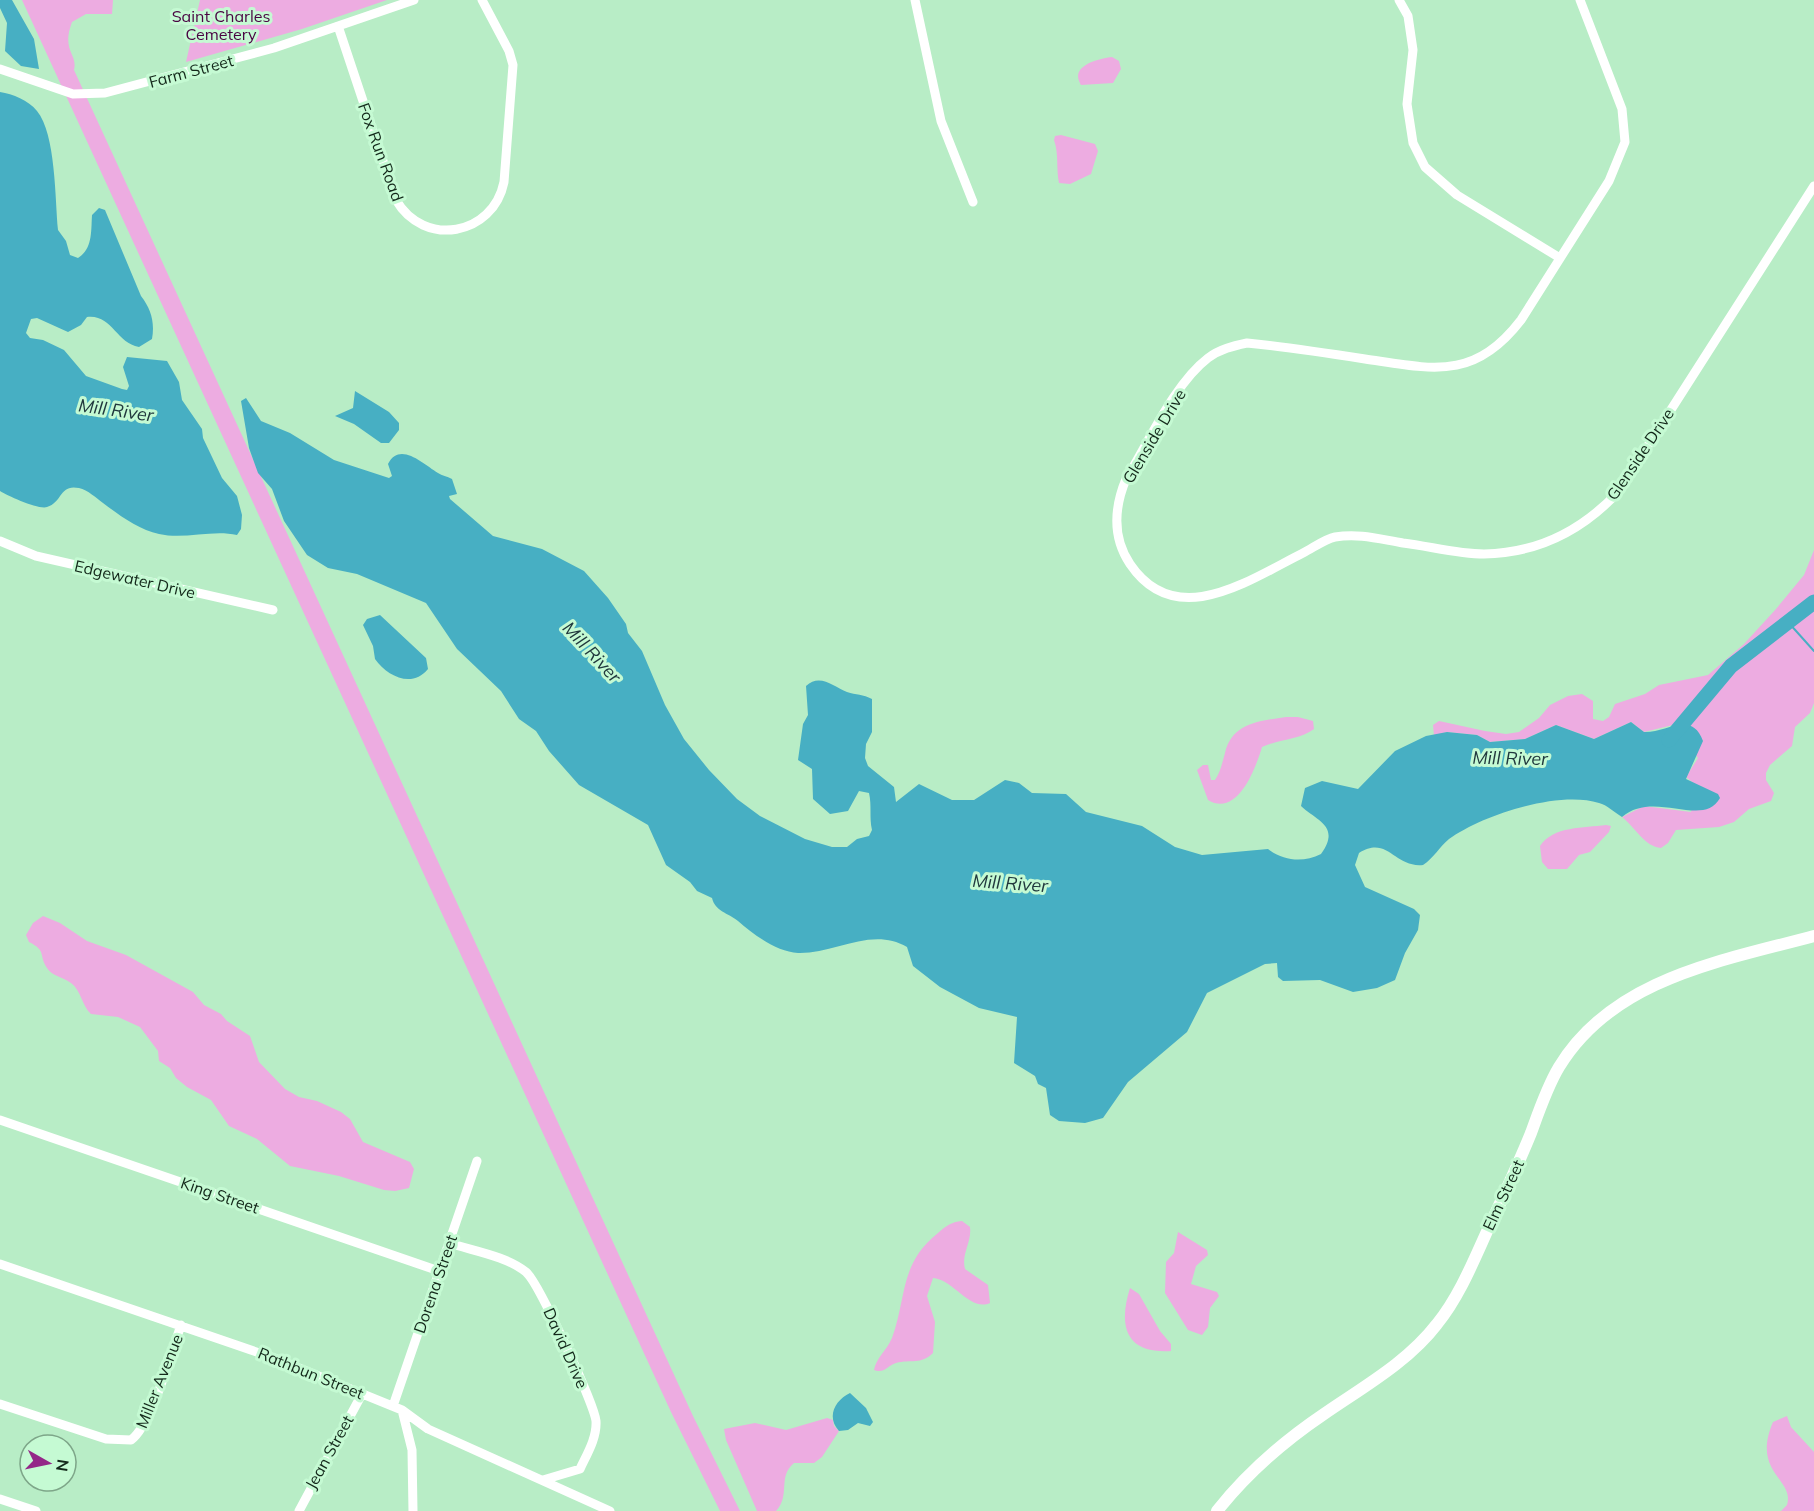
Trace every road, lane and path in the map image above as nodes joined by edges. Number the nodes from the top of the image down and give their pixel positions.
1 (414, 0) edge
2 (482, 0) edge
3 (915, 0) edge
4 (1399, 0) edge
5 (1580, 0) edge
6 (338, 26) junction
7 (0, 69) edge
8 (1814, 186) edge
9 (973, 202) dead end
10 (1560, 258) junction
11 (0, 541) edge
12 (273, 610) dead end
13 (1814, 936) edge
14 (0, 1120) edge
15 (477, 1161) dead end
16 (449, 1243) junction
17 (0, 1264) edge
18 (439, 1270) junction
19 (181, 1325) junction
20 (362, 1394) junction
21 (0, 1404) edge
22 (397, 1408) junction
23 (543, 1480) junction
24 (0, 1499) edge
25 (36, 1511) edge
26 (299, 1511) edge
27 (413, 1511) edge
28 (610, 1511) edge
29 (1217, 1511) edge

1 - 6 street, Farm Street
2 - 6 street, Fox Run Road
3 - 9 street
4 - 10 street
5 - 10 street, Glenside Drive
6 - 7 street, Farm Street
8 - 10 street, Glenside Drive
11 - 12 street, Edgewater Drive
13 - 29 main road, Elm Street
14 - 18 street, King Street
15 - 16 street, Dorena Street
16 - 18 street, Dorena Street
16 - 23 street, David Drive
17 - 19 street, Rathbun Street
18 - 22 street, Dorena Street
19 - 20 street, Rathbun Street
19 - 21 street, Miller Avenue
20 - 22 street, Rathbun Street
20 - 26 street, Jean Street
22 - 23 street, Rathbun Street
22 - 27 street
23 - 28 street, Rathbun Street
24 - 25 street

